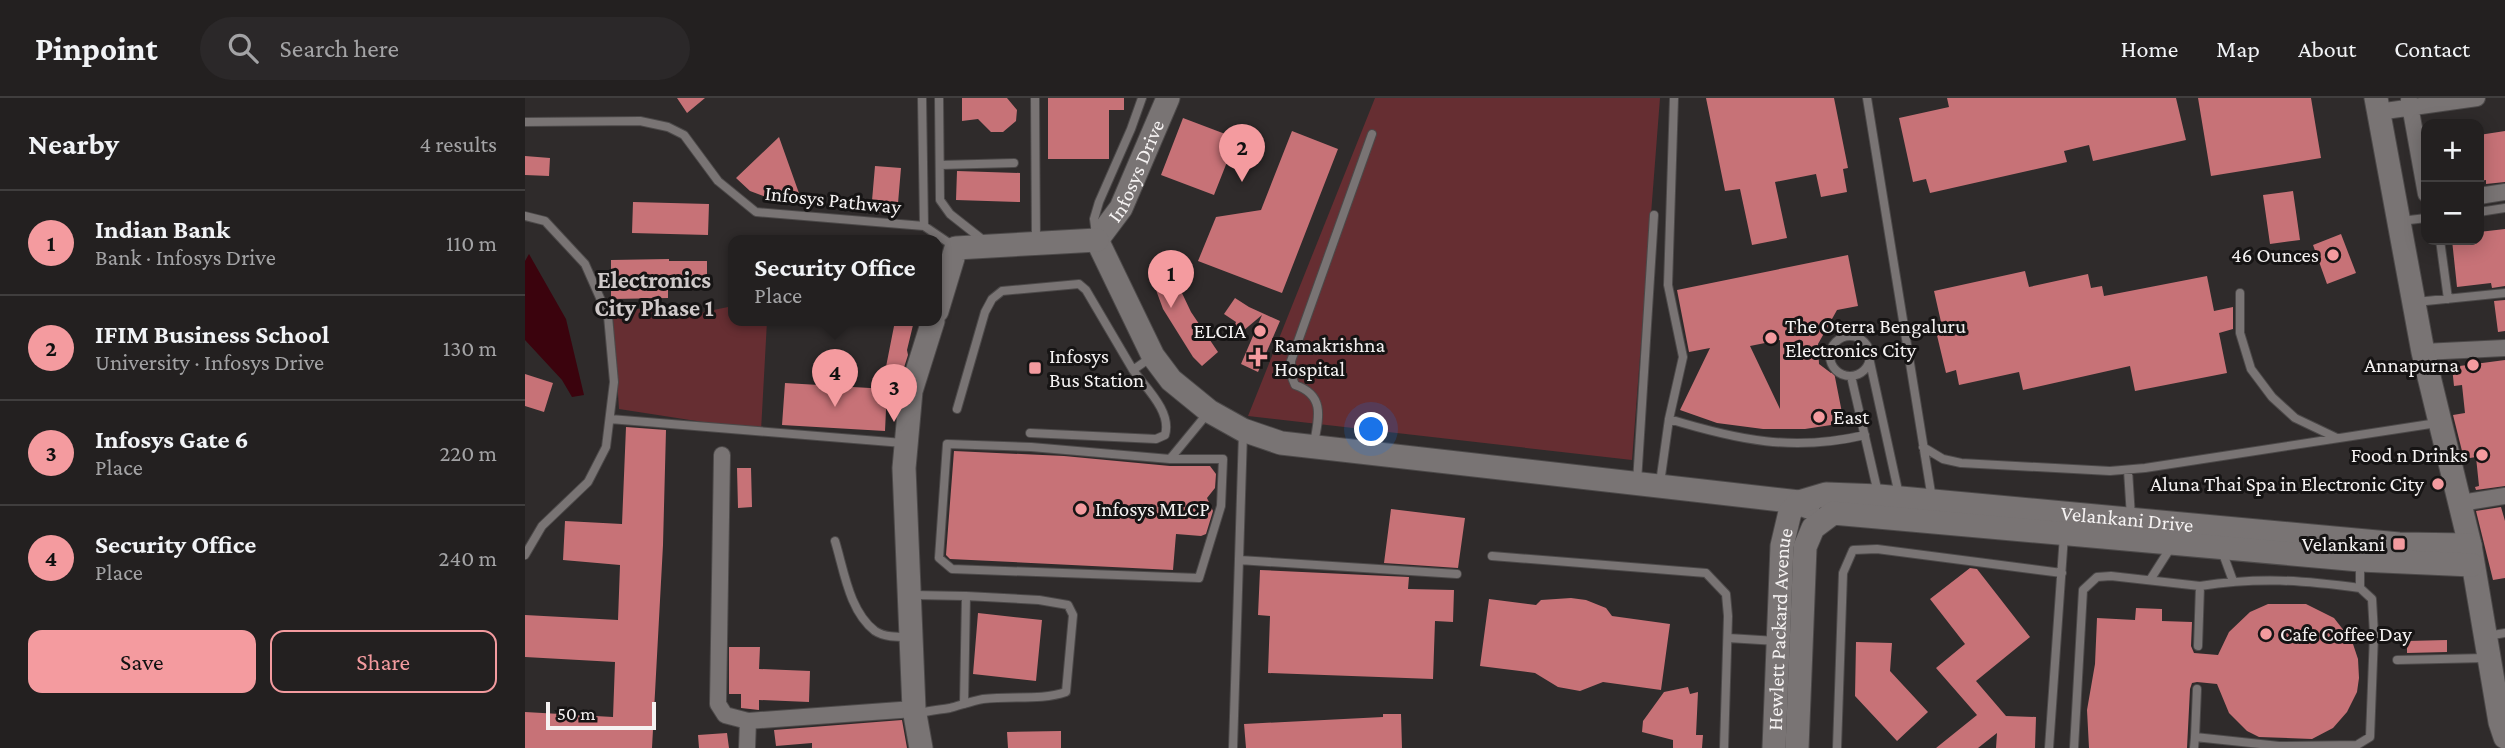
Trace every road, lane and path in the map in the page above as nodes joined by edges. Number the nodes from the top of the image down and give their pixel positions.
1 (922, 98) edge
2 (939, 98) edge
3 (1035, 98) edge
4 (1142, 98) edge
5 (1168, 98) edge
6 (1674, 98) edge
7 (1867, 98) edge
8 (2477, 98) edge
9 (2409, 103) edge
10 (2377, 105) edge
11 (525, 122) edge
12 (1372, 134) dead end
13 (1014, 163) dead end
14 (940, 165) junction
15 (2424, 182) edge
16 (2505, 192) edge
17 (2484, 194) edge
18 (2505, 208) edge
19 (2484, 211) edge
20 (1654, 215) dead end
21 (525, 216) edge
22 (2421, 219) edge
23 (2398, 222) junction
24 (924, 226) junction
25 (938, 235) edge
26 (942, 238) edge
27 (1097, 240) junction
28 (1036, 244) junction
29 (2441, 245) edge
30 (992, 246) junction
31 (957, 248) junction
32 (942, 293) edge
33 (2240, 293) dead end
34 (2505, 293) edge
35 (2448, 299) junction
36 (2413, 303) junction
37 (931, 326) edge
38 (2505, 348) edge
39 (2423, 352) junction
40 (1153, 356) junction
41 (1870, 362) junction
42 (1133, 370) junction
43 (1851, 376) junction
44 (957, 409) dead end
45 (1209, 411) junction
46 (610, 419) junction
47 (1669, 419) junction
48 (2440, 422) junction
49 (1243, 430) junction
50 (1030, 433) dead end
51 (1865, 435) junction
52 (2337, 438) junction
53 (906, 444) junction
54 (1314, 446) junction
55 (1923, 447) junction
56 (722, 455) dead end
57 (1170, 459) junction
58 (2128, 470) junction
59 (1637, 482) junction
60 (1660, 485) junction
61 (2505, 496) edge
62 (1889, 497) junction
63 (1932, 501) junction
64 (2461, 503) junction
65 (1795, 507) junction
66 (2131, 520) junction
67 (1819, 523) junction
68 (2064, 533) junction
69 (835, 541) dead end
70 (2173, 543) junction
71 (2221, 547) junction
72 (525, 555) edge
73 (2471, 555) junction
74 (1492, 556) dead end
75 (1238, 560) junction
76 (2360, 560) junction
77 (2062, 573) junction
78 (1457, 574) dead end
79 (2150, 580) junction
80 (2233, 581) junction
81 (2200, 586) junction
82 (2360, 588) junction
83 (909, 595) junction
84 (966, 596) junction
85 (911, 637) junction
86 (1728, 638) junction
87 (1778, 641) junction
88 (2493, 643) edge
89 (2198, 646) dead end
90 (2397, 660) dead end
91 (2197, 689) dead end
92 (964, 704) junction
93 (915, 712) junction
94 (748, 720) junction
95 (2195, 737) junction
96 (2505, 737) edge
97 (747, 748) edge
98 (921, 748) edge
99 (1233, 748) edge
100 (1724, 748) edge
101 (1774, 748) edge
102 (1797, 748) edge
103 (1837, 748) edge
104 (2049, 748) edge
105 (2074, 748) edge
106 (2195, 748) edge

1 - 24 lane
2 - 14 lane
3 - 28 lane
4 - 27 lane
5 - 27 street, Infosys Drive
6 - 47 lane
7 - 55 lane
8 - 9 street
9 - 10 street
9 - 15 street
10 - 23 street
11 - 24 lane, Infosys Pathway
12 - 54 lane
13 - 14 lane
14 - 30 lane
16 - 17 street
18 - 19 lane
20 - 59 lane
21 - 46 lane
22 - 23 lane
23 - 36 street
24 - 25 lane, Infosys Pathway
26 - 31 lane, Infosys Pathway
27 - 28 street
27 - 40 street
28 - 30 street
29 - 35 lane
30 - 31 street
31 - 32 street
33 - 52 lane
34 - 35 lane
35 - 36 lane
36 - 39 street
37 - 53 street
38 - 39 street
39 - 48 street
40 - 42 lane
40 - 45 street
41 - 43 lane
41 - 43 lane
41 - 62 lane
42 - 44 lane
42 - 50 lane
43 - 51 lane
45 - 49 street
45 - 57 lane
46 - 53 lane
46 - 72 lane
47 - 51 lane
47 - 60 lane
48 - 52 lane
48 - 64 street
49 - 54 street
49 - 75 lane
51 - 62 lane
52 - 58 lane
53 - 83 street
54 - 59 street
55 - 58 lane
55 - 63 lane
56 - 94 street
57 - 57 lane
58 - 66 lane
59 - 60 street
60 - 65 street
61 - 64 street
62 - 63 street, Velankani Drive
62 - 65 street, Velankani Drive
63 - 66 street, Velankani Drive
64 - 73 street
65 - 67 street
65 - 87 street, Hewlett Packard Avenue
66 - 73 street, Velankani Drive
67 - 68 street, Velankani Drive
67 - 102 street, Hewlett Packard Avenue
68 - 70 street, Velankani Drive
68 - 77 lane
69 - 85 lane
70 - 71 street, Velankani Drive
70 - 79 lane
71 - 76 street, Velankani Drive
71 - 80 lane
73 - 76 street, Velankani Drive
73 - 88 street
74 - 86 lane
75 - 78 lane
75 - 99 lane
76 - 82 lane
77 - 103 lane
77 - 104 lane
79 - 81 lane
79 - 105 lane
80 - 81 lane
80 - 82 lane
81 - 89 lane
82 - 95 lane
83 - 84 lane
83 - 85 street
84 - 92 lane
84 - 92 lane
85 - 93 street
86 - 87 lane
86 - 100 lane
87 - 101 street, Hewlett Packard Avenue
88 - 90 lane
88 - 96 street
91 - 95 lane
92 - 93 lane
93 - 94 street
93 - 98 street
94 - 97 street
95 - 106 lane

